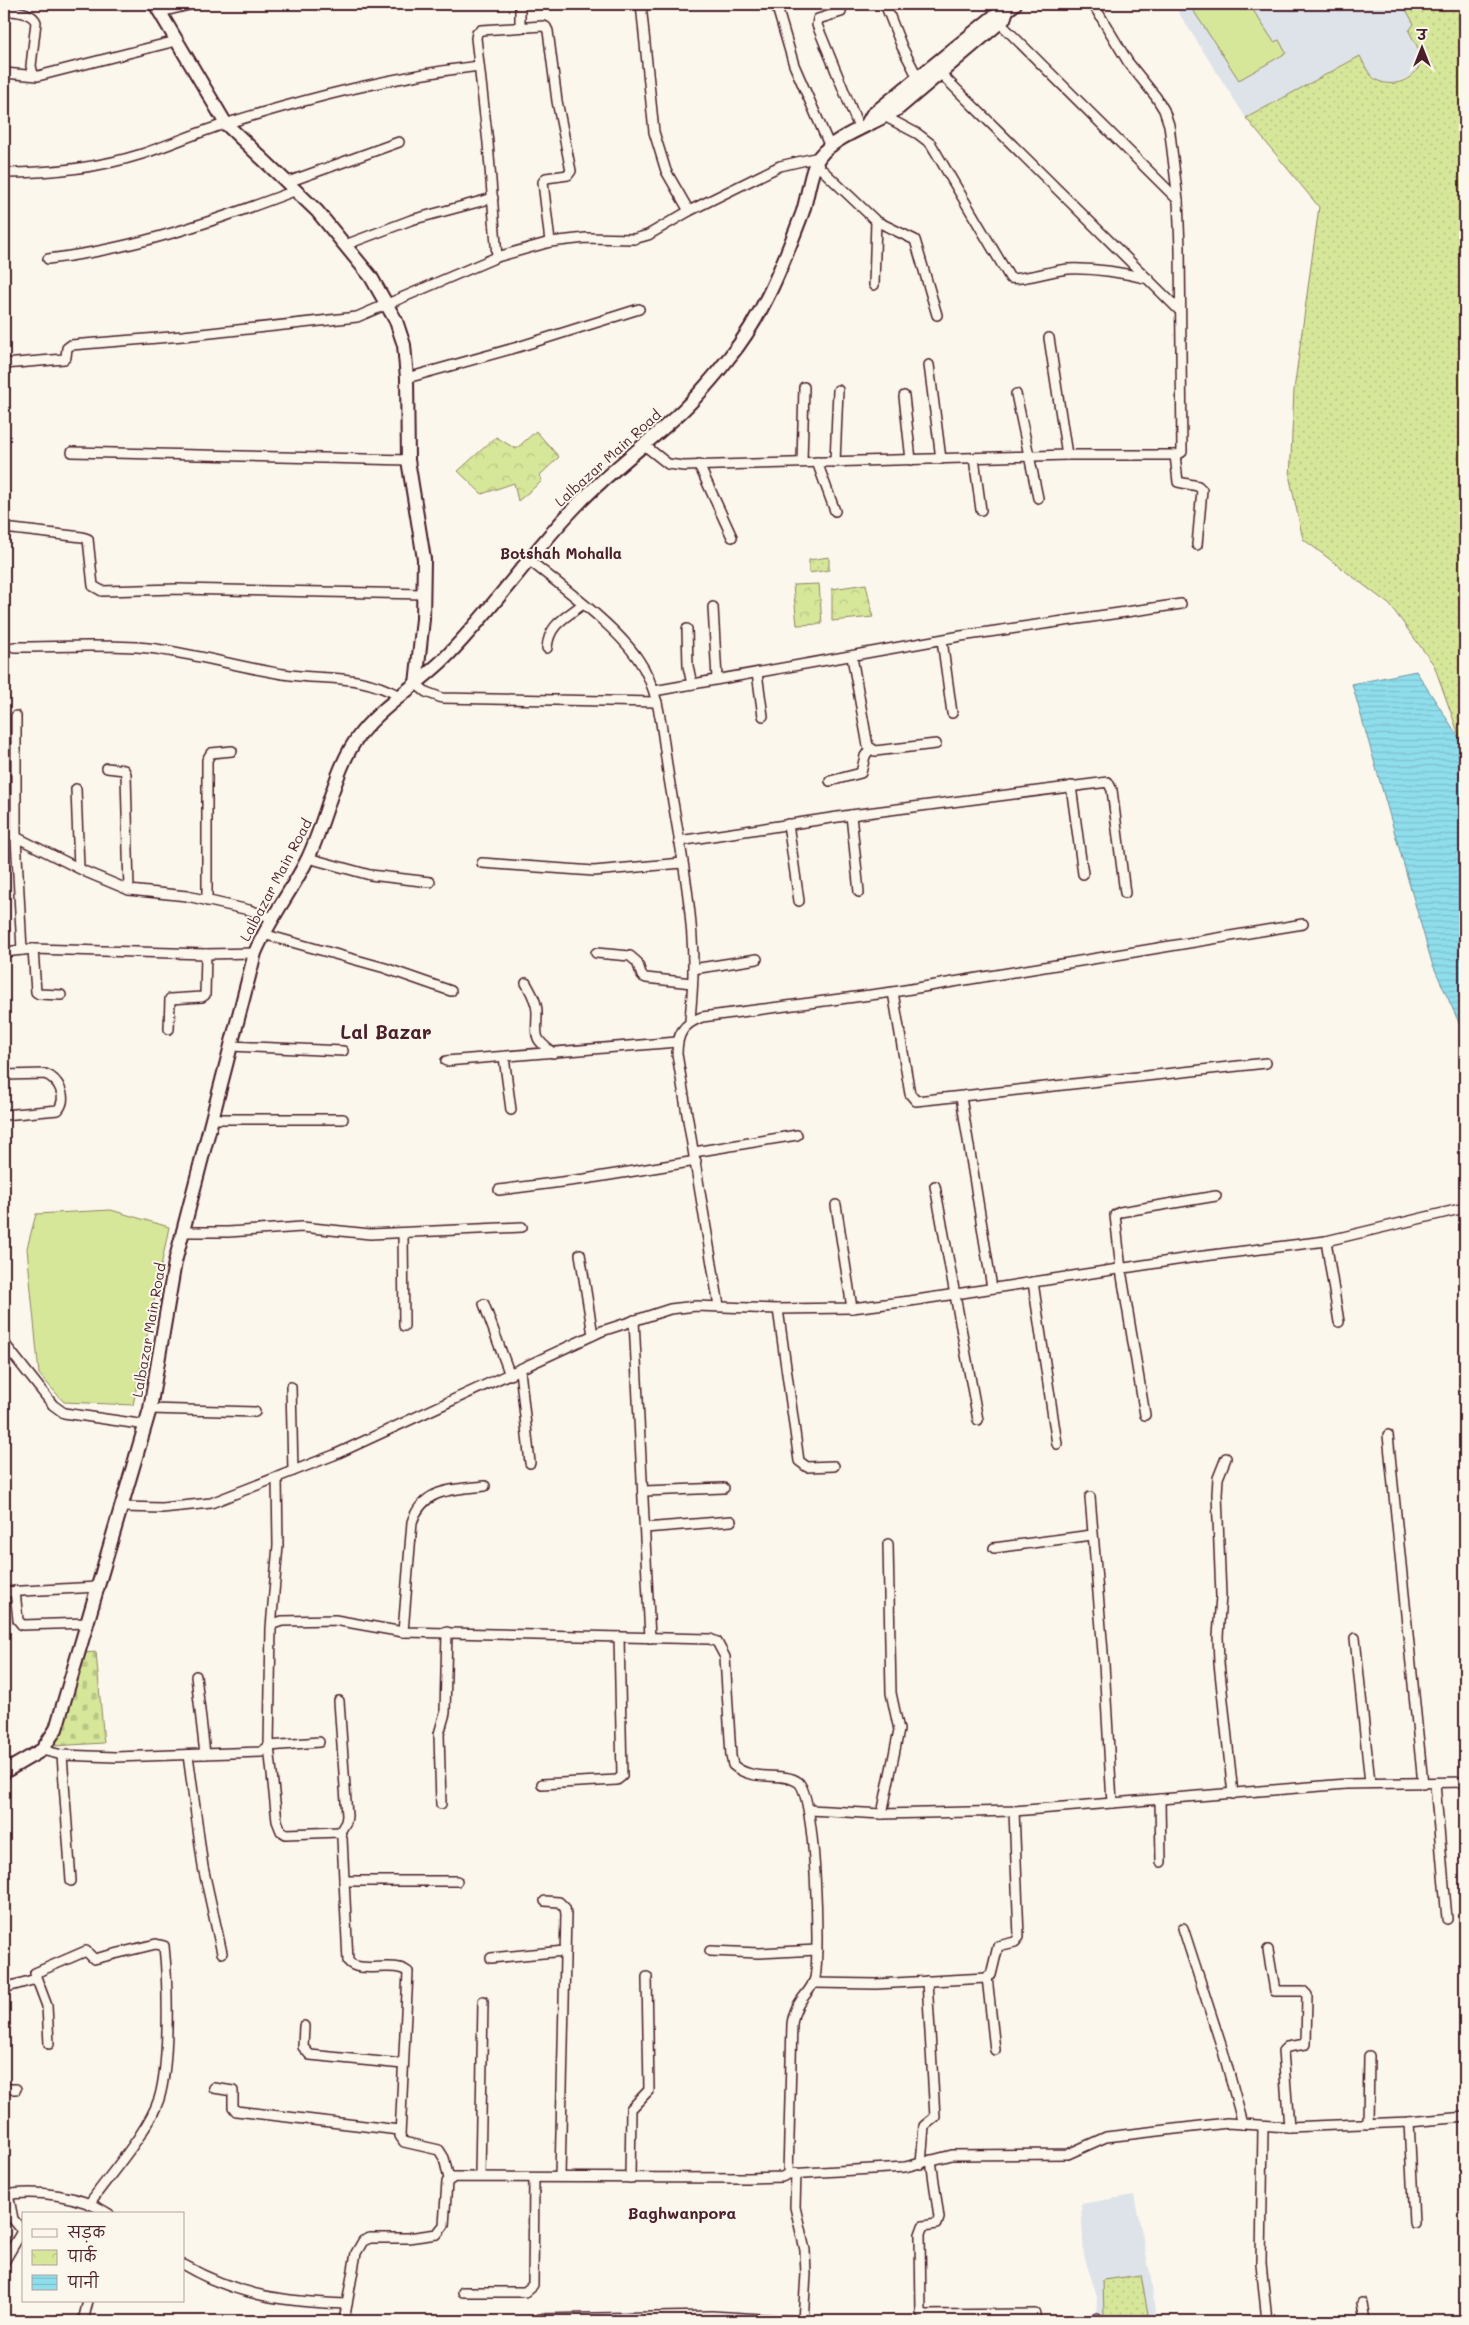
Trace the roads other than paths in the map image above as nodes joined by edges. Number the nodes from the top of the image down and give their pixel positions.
1 (193, 4) edge
2 (520, 4) edge
3 (641, 4) edge
4 (776, 4) edge
5 (841, 4) edge
6 (885, 4) edge
7 (1093, 4) edge
8 (1011, 7) edge
9 (158, 8) edge
10 (4, 10) edge
11 (996, 20) junction
12 (520, 27) junction
13 (176, 41) junction
14 (478, 66) junction
15 (936, 70) junction
16 (4, 73) edge
17 (33, 74) junction
18 (918, 78) junction
19 (886, 117) junction
20 (226, 124) junction
21 (863, 127) junction
22 (399, 142) dead end
23 (830, 148) junction
24 (818, 160) junction
25 (4, 173) edge
26 (292, 186) junction
27 (492, 198) junction
28 (1178, 200) junction
29 (689, 211) junction
30 (876, 221) junction
31 (550, 242) junction
32 (345, 245) junction
33 (497, 258) junction
34 (48, 259) dead end
35 (1150, 279) junction
36 (874, 285) dead end
37 (386, 304) junction
38 (639, 309) dead end
39 (1180, 311) junction
40 (937, 315) dead end
41 (1049, 338) dead end
42 (4, 364) edge
43 (929, 366) dead end
44 (407, 378) junction
45 (804, 387) dead end
46 (838, 390) dead end
47 (1016, 394) dead end
48 (904, 396) dead end
49 (644, 445) junction
50 (72, 452) dead end
51 (1175, 455) junction
52 (1028, 456) junction
53 (1067, 456) junction
54 (974, 458) junction
55 (941, 459) junction
56 (408, 460) junction
57 (911, 460) junction
58 (802, 462) junction
59 (817, 462) junction
60 (835, 462) junction
61 (699, 466) junction
62 (1038, 498) dead end
63 (981, 510) dead end
64 (836, 511) dead end
65 (4, 528) edge
66 (732, 537) dead end
67 (1197, 545) dead end
68 (528, 560) junction
69 (424, 594) junction
70 (583, 604) junction
71 (1181, 604) dead end
72 (713, 607) dead end
73 (687, 630) dead end
74 (942, 640) junction
75 (14, 647) dead end
76 (547, 648) dead end
77 (852, 657) junction
78 (757, 673) junction
79 (717, 679) junction
80 (416, 684) junction
81 (692, 684) junction
82 (654, 691) junction
83 (401, 697) junction
84 (657, 702) junction
85 (952, 713) dead end
86 (16, 716) dead end
87 (763, 716) dead end
88 (936, 744) dead end
89 (870, 749) junction
90 (232, 752) dead end
91 (107, 768) dead end
92 (830, 781) dead end
93 (1071, 786) junction
94 (76, 789) dead end
95 (851, 815) junction
96 (788, 824) junction
97 (4, 831) edge
98 (16, 838) junction
99 (679, 841) junction
100 (308, 858) junction
101 (482, 863) dead end
102 (682, 863) junction
103 (79, 868) junction
104 (1083, 874) dead end
105 (430, 882) dead end
106 (129, 890) junction
107 (859, 892) dead end
108 (1125, 893) dead end
109 (207, 901) junction
110 (799, 901) dead end
111 (273, 918) junction
112 (1302, 924) dead end
113 (263, 934) junction
114 (33, 948) junction
115 (22, 950) junction
116 (4, 952) edge
117 (255, 953) junction
118 (596, 953) dead end
119 (206, 954) junction
120 (757, 958) dead end
121 (693, 969) junction
122 (526, 982) dead end
123 (692, 983) junction
124 (452, 991) dead end
125 (893, 992) junction
126 (61, 995) dead end
127 (690, 1021) junction
128 (169, 1029) dead end
129 (677, 1042) junction
130 (231, 1046) junction
131 (343, 1051) dead end
132 (553, 1053) junction
133 (504, 1057) junction
134 (446, 1061) dead end
135 (1266, 1063) dead end
136 (4, 1075) edge
137 (961, 1097) junction
138 (511, 1110) dead end
139 (4, 1115) edge
140 (211, 1119) junction
141 (343, 1119) dead end
142 (797, 1135) dead end
143 (695, 1156) junction
144 (934, 1186) dead end
145 (499, 1190) dead end
146 (1216, 1196) dead end
147 (836, 1205) dead end
148 (1460, 1209) dead end
149 (522, 1227) dead end
150 (184, 1232) junction
151 (403, 1233) junction
152 (1326, 1241) junction
153 (580, 1254) dead end
154 (1121, 1270) junction
155 (1034, 1282) junction
156 (992, 1288) junction
157 (955, 1293) junction
158 (484, 1304) dead end
159 (719, 1306) junction
160 (852, 1308) junction
161 (778, 1309) junction
162 (634, 1320) junction
163 (1339, 1322) dead end
164 (404, 1326) dead end
165 (593, 1335) junction
166 (4, 1343) edge
167 (520, 1370) junction
168 (510, 1374) junction
169 (291, 1387) dead end
170 (150, 1409) junction
171 (254, 1412) dead end
172 (1145, 1415) dead end
173 (978, 1420) dead end
174 (146, 1425) junction
175 (1388, 1435) dead end
176 (1056, 1444) dead end
177 (1226, 1458) dead end
178 (530, 1463) dead end
179 (834, 1466) dead end
180 (293, 1471) junction
181 (277, 1478) junction
182 (485, 1486) dead end
183 (724, 1488) dead end
184 (644, 1491) junction
185 (1090, 1497) dead end
186 (122, 1507) junction
187 (731, 1521) dead end
188 (645, 1528) junction
189 (1092, 1535) junction
190 (888, 1544) dead end
191 (994, 1548) dead end
192 (98, 1587) junction
193 (4, 1592) edge
194 (15, 1592) junction
195 (88, 1624) junction
196 (273, 1624) junction
197 (403, 1632) junction
198 (447, 1632) junction
199 (619, 1637) junction
200 (650, 1638) junction
201 (1355, 1638) dead end
202 (196, 1676) dead end
203 (340, 1701) dead end
204 (319, 1742) dead end
205 (268, 1746) junction
206 (42, 1750) junction
207 (205, 1754) junction
208 (62, 1755) junction
209 (188, 1755) junction
210 (4, 1772) edge
211 (1465, 1782) edge
212 (1370, 1783) junction
213 (542, 1784) dead end
214 (1423, 1784) junction
215 (1435, 1784) junction
216 (1233, 1794) junction
217 (1160, 1799) junction
218 (1112, 1802) junction
219 (441, 1804) dead end
220 (810, 1810) junction
221 (1014, 1811) junction
222 (882, 1814) junction
223 (340, 1832) junction
224 (1161, 1862) dead end
225 (71, 1880) dead end
226 (344, 1881) junction
227 (457, 1881) dead end
228 (546, 1901) dead end
229 (1447, 1919) dead end
230 (1183, 1928) dead end
231 (817, 1950) junction
232 (1268, 1950) dead end
233 (564, 1951) junction
234 (710, 1951) dead end
235 (222, 1954) dead end
236 (492, 1958) dead end
237 (647, 1977) dead end
238 (987, 1977) junction
239 (36, 1978) junction
240 (927, 1981) junction
241 (813, 1983) junction
242 (4, 1988) edge
243 (482, 2001) dead end
244 (304, 2026) dead end
245 (49, 2044) dead end
246 (995, 2050) dead end
247 (1369, 2056) dead end
248 (403, 2064) junction
249 (16, 2088) dead end
250 (214, 2088) dead end
251 (4, 2089) edge
252 (1465, 2118) edge
253 (1410, 2122) junction
254 (1243, 2124) junction
255 (1368, 2124) junction
256 (1263, 2127) junction
257 (1289, 2127) junction
258 (399, 2130) junction
259 (931, 2160) junction
260 (922, 2164) junction
261 (792, 2173) junction
262 (480, 2176) junction
263 (560, 2177) junction
264 (534, 2178) junction
265 (630, 2178) junction
266 (449, 2179) junction
267 (6, 2195) edge
268 (89, 2204) junction
269 (105, 2212) edge
270 (1414, 2223) dead end
271 (4, 2262) edge
272 (185, 2266) edge
273 (463, 2292) dead end
274 (88, 2302) edge
275 (1362, 2303) dead end
276 (347, 2304) junction
277 (1035, 2314) dead end
278 (540, 2319) dead end
279 (83, 2321) edge
280 (344, 2321) edge
281 (795, 2321) edge
282 (803, 2321) edge
283 (1267, 2321) edge
284 (1365, 2321) edge

1 - 9 street
2 - 12 street
3 - 29 street
4 - 23 street
5 - 21 street
6 - 18 street
7 - 28 street
8 - 11 main road
9 - 13 main road
10 - 17 street
11 - 15 main road
11 - 28 street
12 - 14 street
12 - 31 street
13 - 17 street
13 - 20 main road
14 - 20 street
14 - 27 street
15 - 18 main road
15 - 19 main road
15 - 35 street
16 - 17 street
18 - 21 main road
19 - 21 main road
19 - 35 street
20 - 25 street
20 - 26 main road
21 - 23 main road
22 - 26 street
23 - 24 main road
24 - 29 street
24 - 30 street
24 - 49 main road, Lalbazar Main Road
26 - 32 main road
26 - 34 street
27 - 32 street
27 - 33 street
28 - 39 street
29 - 31 street
30 - 36 street
30 - 40 street
31 - 33 street
32 - 37 main road
33 - 37 street
35 - 39 street
37 - 42 street
37 - 44 main road
38 - 44 street
39 - 51 street
41 - 53 street
43 - 55 street
44 - 56 main road
45 - 58 street
46 - 60 street
47 - 52 street
48 - 57 street
49 - 61 street
49 - 68 main road, Lalbazar Main Road
50 - 56 street
51 - 53 street
51 - 67 street
52 - 53 street
52 - 54 street
52 - 62 street
54 - 55 street
54 - 63 street
55 - 57 street
56 - 69 main road
57 - 60 street
58 - 59 street
58 - 61 street
59 - 60 street
59 - 64 street
61 - 66 street
65 - 69 street
68 - 70 street
68 - 80 main road, Lalbazar Main Road
69 - 80 main road
70 - 76 street
70 - 82 street
71 - 74 street
72 - 79 street
73 - 81 street
74 - 77 street
74 - 85 street
75 - 83 street
77 - 78 street
77 - 89 street
78 - 79 street
78 - 87 street
79 - 81 street
80 - 83 main road, Lalbazar Main Road
80 - 84 street
81 - 82 street
82 - 84 street
83 - 100 main road, Lalbazar Main Road
84 - 99 street
86 - 98 street
88 - 89 street
89 - 92 street
90 - 109 street
91 - 106 street
93 - 95 street
93 - 104 street
93 - 108 street
94 - 103 street
95 - 96 street
95 - 107 street
96 - 99 street
96 - 110 street
97 - 98 street
98 - 103 street
98 - 115 street
99 - 102 street
100 - 105 street
100 - 111 main road, Lalbazar Main Road
101 - 102 street
102 - 121 street
103 - 106 street
106 - 109 street
109 - 111 street
111 - 113 main road, Lalbazar Main Road
112 - 125 street
113 - 117 main road, Lalbazar Main Road
113 - 124 street
114 - 115 street
114 - 119 street
114 - 126 street
115 - 116 street
117 - 119 street
117 - 130 main road, Lalbazar Main Road
118 - 123 street
119 - 128 street
120 - 121 street
121 - 123 street
122 - 132 street
123 - 127 street
125 - 127 street
125 - 137 street
127 - 129 street
129 - 132 street
129 - 143 street
130 - 131 street
130 - 140 main road, Lalbazar Main Road
132 - 133 street
133 - 134 street
133 - 138 street
135 - 137 street
136 - 139 street
137 - 156 street
140 - 141 street
140 - 150 main road, Lalbazar Main Road
142 - 143 street
143 - 145 street
143 - 159 street
144 - 157 street
146 - 154 street
147 - 160 street
148 - 152 street
149 - 151 street
150 - 151 street
150 - 170 main road, Lalbazar Main Road
151 - 164 street
152 - 154 street
152 - 163 street
153 - 165 street
154 - 155 street
154 - 172 street
155 - 156 street
155 - 176 street
156 - 157 street
157 - 160 street
157 - 173 street
158 - 168 street
159 - 161 street
159 - 162 street
160 - 161 street
161 - 179 street
162 - 165 street
162 - 184 street
165 - 167 street
166 - 174 street
167 - 168 street
167 - 178 street
168 - 180 street
169 - 180 street
170 - 171 street
170 - 174 main road, Lalbazar Main Road
174 - 186 main road, Lalbazar Main Road
175 - 214 street
177 - 216 street
180 - 181 street
181 - 186 street
181 - 196 street
182 - 197 street
183 - 184 street
184 - 188 street
185 - 189 street
186 - 192 main road, Lalbazar Main Road
187 - 188 street
188 - 200 street
189 - 191 street
189 - 218 street
190 - 222 street
192 - 194 street
192 - 195 main road, Lalbazar Main Road
193 - 194 street
194 - 195 street
195 - 206 main road, Lalbazar Main Road
196 - 197 street
196 - 205 street
197 - 198 street
198 - 199 street
198 - 219 street
199 - 200 street
199 - 213 street
200 - 220 street
201 - 212 street
202 - 207 street
203 - 223 street
204 - 205 street
205 - 207 street
205 - 223 street
206 - 208 street
206 - 210 main road, Lalbazar Main Road
207 - 209 street
208 - 209 street
208 - 225 street
209 - 235 street
211 - 215 street
212 - 214 street
212 - 216 street
214 - 215 street
215 - 229 street
216 - 217 street
217 - 218 street
217 - 224 street
218 - 221 street
220 - 222 street
220 - 231 street
221 - 222 street
221 - 238 street
223 - 226 street
226 - 227 street
226 - 248 street
228 - 233 street
230 - 254 street
231 - 234 street
231 - 241 street
232 - 257 street
233 - 236 street
233 - 263 street
237 - 265 street
238 - 240 street
238 - 246 street
239 - 242 street
239 - 245 street
239 - 268 street
240 - 241 street
240 - 260 street
241 - 261 street
243 - 262 street
244 - 248 street
247 - 255 street
248 - 258 street
249 - 251 street
250 - 258 street
252 - 253 street
253 - 255 street
253 - 270 street
254 - 256 street
254 - 259 street
255 - 257 street
256 - 257 street
256 - 283 street
258 - 266 street
259 - 260 street
259 - 277 street
260 - 261 street
261 - 265 street
261 - 282 street
262 - 264 street
262 - 266 street
263 - 264 street
263 - 265 street
264 - 273 street
266 - 276 street
267 - 268 street
267 - 271 street
268 - 269 street
272 - 276 street
274 - 279 street
275 - 284 street
276 - 280 street
278 - 281 street

